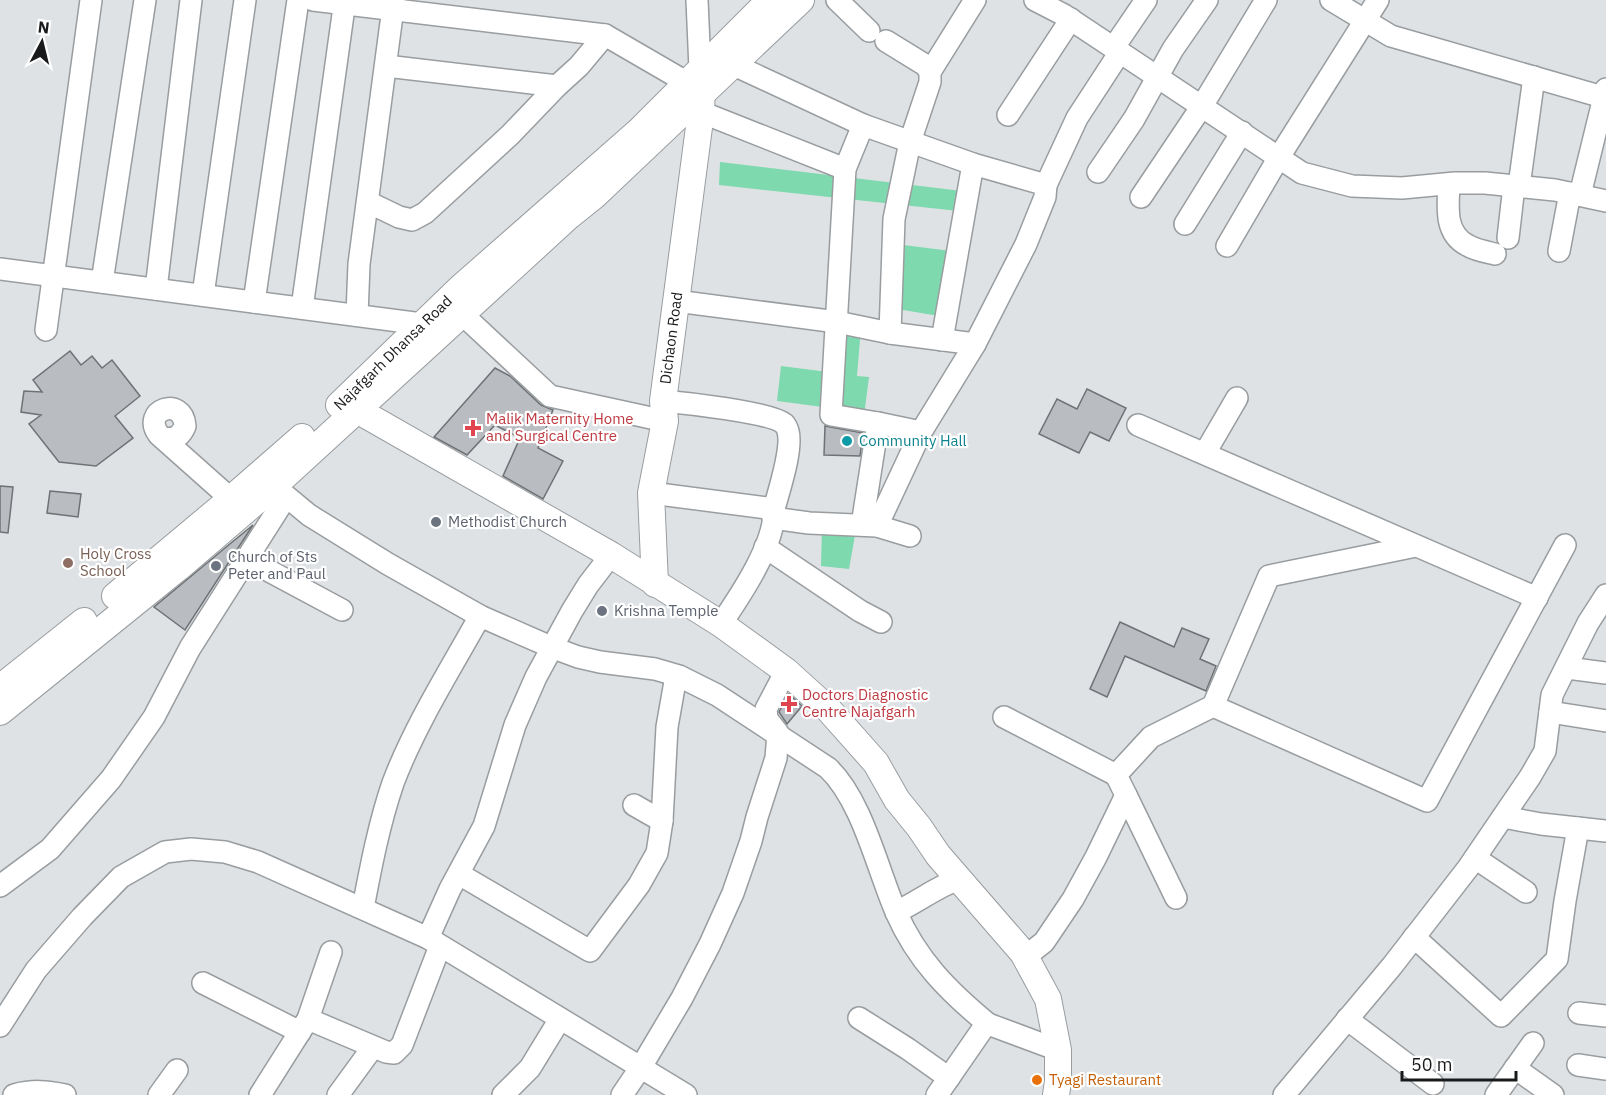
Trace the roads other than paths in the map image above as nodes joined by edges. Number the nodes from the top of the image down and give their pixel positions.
1 (91, 0) edge
2 (145, 0) edge
3 (191, 0) edge
4 (245, 0) edge
5 (298, 0) edge
6 (313, 0) edge
7 (697, 0) edge
8 (770, 0) edge
9 (801, 0) edge
10 (837, 0) edge
11 (975, 0) edge
12 (1035, 0) edge
13 (1146, 0) edge
14 (1207, 0) edge
15 (1266, 0) edge
16 (1331, 0) edge
17 (1378, 0) edge
18 (345, 2) edge
19 (394, 4) edge
20 (1071, 19) junction
21 (1364, 20) junction
22 (604, 35) junction
23 (1117, 50) junction
24 (734, 65) junction
25 (386, 66) junction
26 (930, 72) junction
27 (1158, 76) junction
28 (1534, 78) junction
29 (556, 86) junction
30 (698, 89) junction
31 (1605, 95) edge
32 (1202, 106) junction
33 (1008, 115) dead end
34 (863, 125) junction
35 (1242, 132) junction
36 (910, 142) junction
37 (1279, 157) junction
38 (973, 164) junction
39 (845, 170) junction
40 (1098, 172) dead end
41 (1449, 184) junction
42 (1046, 185) junction
43 (1516, 186) junction
44 (1575, 194) junction
45 (1141, 198) dead end
46 (1606, 201) edge
47 (368, 202) junction
48 (1185, 224) dead end
49 (1227, 246) dead end
50 (1560, 251) dead end
51 (0, 269) edge
52 (53, 276) junction
53 (102, 282) junction
54 (156, 289) junction
55 (203, 295) junction
56 (676, 301) junction
57 (254, 302) junction
58 (302, 308) junction
59 (462, 314) junction
60 (357, 315) junction
61 (837, 322) junction
62 (422, 324) junction
63 (45, 330) dead end
64 (890, 333) junction
65 (942, 340) junction
66 (975, 344) junction
67 (1237, 398) dead end
68 (350, 406) junction
69 (664, 411) junction
70 (878, 423) junction
71 (1138, 424) dead end
72 (921, 432) junction
73 (163, 438) dead end
74 (1205, 453) junction
75 (280, 492) junction
76 (651, 493) junction
77 (231, 499) junction
78 (774, 513) junction
79 (870, 526) junction
80 (910, 536) dead end
81 (1416, 546) junction
82 (1565, 546) dead end
83 (765, 547) junction
84 (611, 555) junction
85 (247, 559) junction
86 (656, 584) junction
87 (1606, 595) edge
88 (1537, 598) junction
89 (342, 610) dead end
90 (480, 616) junction
91 (881, 622) dead end
92 (721, 624) junction
93 (551, 647) junction
94 (1567, 668) junction
95 (786, 671) junction
96 (1606, 673) edge
97 (676, 676) junction
98 (0, 688) edge
99 (1213, 706) junction
100 (0, 712) edge
101 (1550, 712) junction
102 (1004, 717) dead end
103 (1606, 721) edge
104 (777, 733) junction
105 (1116, 775) junction
106 (1126, 795) junction
107 (634, 804) dead end
108 (1503, 817) junction
109 (663, 821) junction
110 (1578, 828) junction
111 (1606, 831) edge
112 (1475, 858) junction
113 (459, 874) junction
114 (959, 879) junction
115 (0, 886) edge
116 (1526, 892) dead end
117 (1176, 898) dead end
118 (363, 908) junction
119 (896, 912) junction
120 (1414, 937) junction
121 (434, 942) junction
122 (331, 952) dead end
123 (1025, 957) junction
124 (203, 983) dead end
125 (1579, 1013) dead end
126 (1606, 1016) edge
127 (859, 1018) dead end
128 (560, 1019) junction
129 (1347, 1019) junction
130 (988, 1024) junction
131 (304, 1025) junction
132 (0, 1026) edge
133 (1533, 1043) dead end
134 (373, 1047) junction
135 (1058, 1050) junction
136 (1578, 1065) dead end
137 (641, 1067) junction
138 (1515, 1068) junction
139 (1606, 1069) edge
140 (177, 1070) dead end
141 (1433, 1084) dead end
142 (943, 1087) edge
143 (14, 1095) edge
144 (65, 1095) edge
145 (159, 1095) edge
146 (260, 1095) edge
147 (338, 1095) edge
148 (503, 1095) edge
149 (622, 1095) edge
150 (686, 1095) edge
151 (1056, 1095) edge
152 (1284, 1095) edge
153 (1496, 1095) edge
154 (1553, 1095) edge

1 - 52 street
2 - 53 street
3 - 54 street
4 - 55 street
5 - 57 street
6 - 18 street
7 - 30 street, Dichaon Road
8 - 30 main road, Najafgarh Dhansa Road
9 - 24 main road
10 - 26 street
11 - 26 street
12 - 20 street
13 - 23 street
14 - 27 street
15 - 32 street
16 - 21 street
17 - 21 street
18 - 19 street
18 - 58 street
19 - 22 street
19 - 25 street
20 - 23 street
20 - 33 street
21 - 28 street
21 - 37 street
22 - 29 street
22 - 30 street
23 - 27 street
23 - 42 street
24 - 30 main road
24 - 34 street
25 - 29 street
25 - 47 street
26 - 36 street
27 - 32 street
27 - 40 street
28 - 31 street
28 - 43 street
29 - 47 street
30 - 39 street
30 - 56 main road, Dichaon Road
30 - 59 main road
30 - 62 main road, Najafgarh Dhansa Road
31 - 44 street
32 - 35 street
32 - 45 street
34 - 36 street
34 - 39 street
35 - 37 street
35 - 48 street
36 - 38 street
36 - 64 street
37 - 41 street
37 - 49 street
38 - 42 street
38 - 65 street
39 - 61 street
41 - 43 street
41 - 43 street
42 - 66 street
43 - 44 street
44 - 46 street
44 - 50 street
47 - 60 street
51 - 52 street
52 - 53 street
52 - 63 street
53 - 54 street
54 - 55 street
55 - 57 street
56 - 61 street
56 - 69 main road, Dichaon Road
57 - 58 street
58 - 60 street
59 - 68 main road
59 - 69 street
60 - 62 street
61 - 64 street
61 - 70 street
62 - 68 main road, Najafgarh Dhansa Road
64 - 65 street
65 - 66 street
66 - 72 street
67 - 74 street
68 - 75 main road
68 - 77 main road, Najafgarh Dhansa Road
68 - 84 main road
69 - 76 main road, Dichaon Road
69 - 78 street
70 - 72 street
70 - 79 street
71 - 74 street
72 - 79 street
73 - 77 street
74 - 81 street
75 - 85 street
75 - 90 street
75 - 100 main road
76 - 78 street
76 - 86 main road, Dichaon Road
77 - 98 main road, Najafgarh Dhansa Road
78 - 79 street
78 - 83 street
79 - 80 street
81 - 88 street
81 - 99 street
82 - 88 street
83 - 91 street
83 - 92 street
84 - 86 main road
84 - 93 street
85 - 89 street
85 - 115 street
86 - 92 main road
87 - 94 street
88 - 99 street
90 - 93 street
90 - 118 street
92 - 95 main road
93 - 97 street
93 - 113 street
94 - 96 street
94 - 101 street
95 - 104 street
95 - 114 main road
97 - 104 street
97 - 109 street
99 - 105 street
101 - 103 street
101 - 108 street
102 - 105 street
104 - 119 street
104 - 137 street
105 - 106 street
106 - 117 street
106 - 123 street
107 - 109 street
108 - 110 street
108 - 112 street
109 - 113 street
110 - 111 street
110 - 120 street
112 - 116 street
112 - 120 street
113 - 121 street
114 - 119 street
114 - 123 main road
118 - 121 street
118 - 132 street
119 - 130 street
120 - 129 street
121 - 128 street
121 - 134 street
122 - 131 street
123 - 135 main road
124 - 131 street
125 - 126 street
127 - 142 street
128 - 137 street
128 - 148 street
129 - 141 street
129 - 152 street
130 - 135 street
130 - 142 street
131 - 134 street
131 - 146 street
133 - 138 street
134 - 147 street
135 - 151 main road
136 - 139 street
137 - 149 street
137 - 150 street
138 - 153 street
138 - 154 street
140 - 145 street
143 - 144 street

